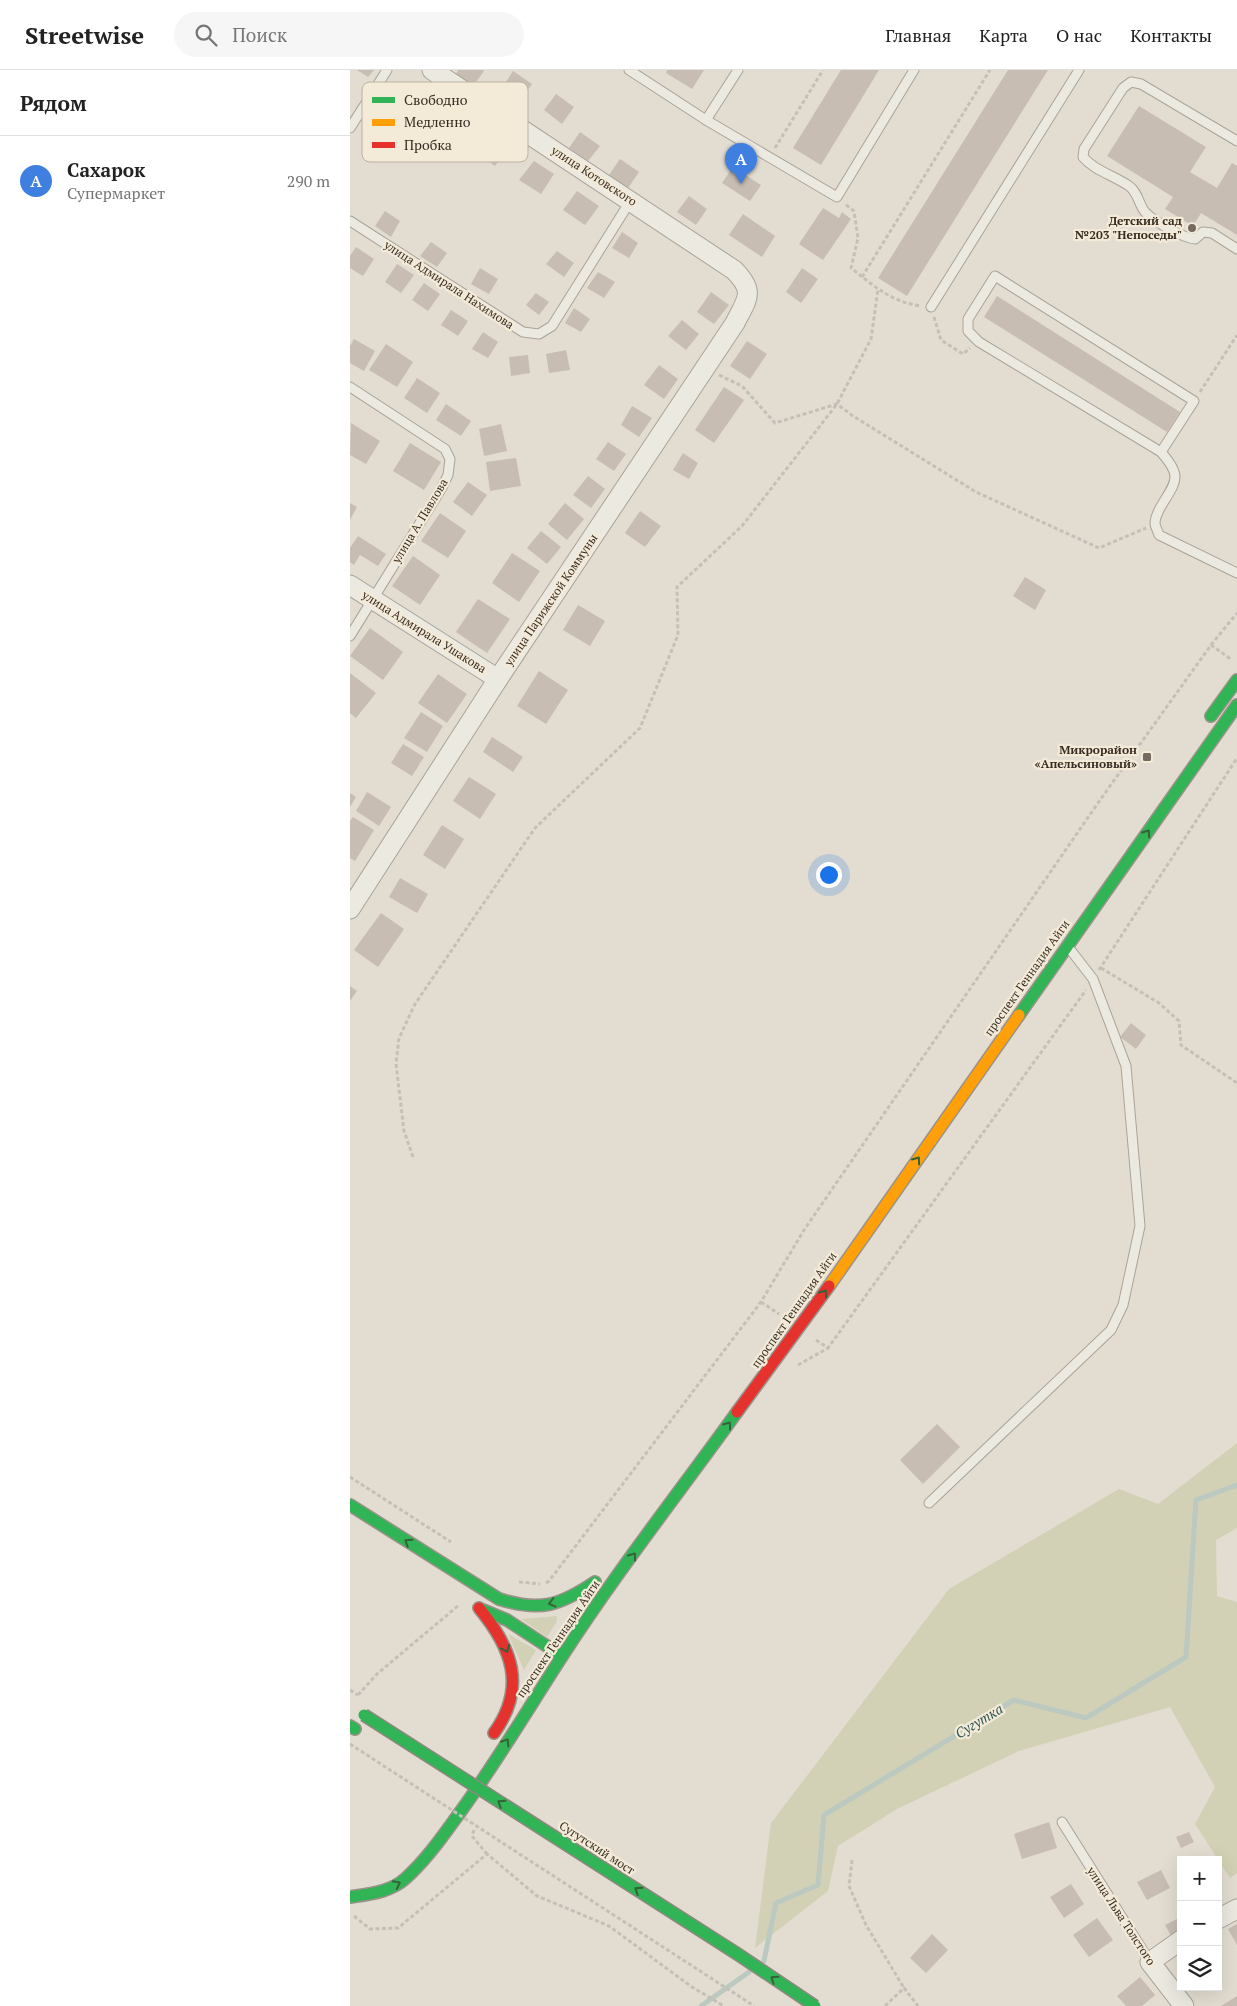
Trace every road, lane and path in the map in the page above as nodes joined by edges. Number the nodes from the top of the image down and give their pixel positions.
1 (387, 70) edge
2 (432, 70) edge
3 (629, 70) edge
4 (738, 70) edge
5 (823, 70) edge
6 (914, 70) edge
7 (990, 70) edge
8 (1079, 70) edge
9 (379, 82) edge
10 (450, 82) edge
11 (362, 109) edge
12 (706, 120) junction
13 (350, 128) edge
14 (528, 133) edge
15 (1237, 141) edge
16 (770, 157) junction
17 (837, 197) junction
18 (631, 200) junction
19 (350, 221) edge
20 (1237, 248) edge
21 (862, 276) junction
22 (748, 290) joint
23 (878, 290) junction
24 (931, 307) junction
25 (1237, 335) edge
26 (979, 342) junction
27 (705, 368) junction
28 (350, 387) edge
29 (1194, 401) junction
30 (837, 404) junction
31 (1161, 452) junction
32 (1155, 522) junction
33 (1237, 573) edge
34 (350, 585) edge
35 (371, 599) junction
36 (1237, 613) edge
37 (350, 636) edge
38 (1211, 645) junction
39 (1237, 663) edge
40 (498, 679) junction
41 (1237, 680) edge
42 (1237, 705) edge
43 (1205, 725) dead end
44 (1237, 758) edge
45 (350, 909) edge
46 (1067, 945) junction
47 (1100, 968) junction
48 (1097, 973) dead end
49 (1086, 988) dead end
50 (1237, 1083) edge
51 (413, 1157) dead end
52 (761, 1302) junction
53 (779, 1314) dead end
54 (814, 1338) dead end
55 (350, 1477) edge
56 (929, 1503) dead end
57 (350, 1505) edge
58 (455, 1545) dead end
59 (511, 1579) dead end
60 (466, 1600) joint
61 (578, 1606) dead end
62 (479, 1608) junction
63 (562, 1656) junction
64 (524, 1687) dead end
65 (358, 1695) dead end
66 (508, 1711) junction
67 (360, 1712) dead end
68 (489, 1740) dead end
69 (350, 1744) edge
70 (471, 1769) dead end
71 (480, 1814) joint
72 (1062, 1822) dead end
73 (487, 1854) junction
74 (852, 1860) dead end
75 (350, 1896) edge
76 (1237, 1909) edge
77 (350, 1912) edge
78 (1222, 1917) edge
79 (1177, 1943) edge
80 (1150, 1962) junction
81 (904, 1988) junction
82 (724, 2006) edge
83 (754, 2006) edge
84 (815, 2006) edge
85 (885, 2006) edge
86 (918, 2006) edge
87 (1184, 2006) edge

1 - 9 lane
2 - 10 street, улица Котовского
3 - 12 lane
4 - 12 lane
5 - 16 path
6 - 17 lane
7 - 21 path
8 - 24 lane
11 - 13 lane
12 - 16 lane
14 - 18 street, улица Котовского
15 - 20 lane
16 - 17 lane
17 - 21 path
18 - 19 lane, улица Адмирала Нахимова
18 - 22 street, улица Котовского
21 - 23 path
22 - 27 street, улица Парижской Коммуны
23 - 24 path
23 - 30 path
24 - 26 path
25 - 29 path
26 - 29 lane
26 - 31 lane
27 - 30 path
27 - 40 street, улица Парижской Коммуны
28 - 35 lane, улица А. Павлова
29 - 31 lane
30 - 32 path
30 - 51 path
31 - 32 lane
32 - 33 lane
34 - 35 street, улица Адмирала Ушакова
35 - 37 lane, улица А. Павлова
35 - 40 street, улица Адмирала Ушакова
36 - 38 path
38 - 39 path
38 - 52 path
40 - 45 street, улица Парижской Коммуны
41 - 43 main road
46 -> 42 main road, проспект Геннадия Айги
44 - 47 path
46 - 56 lane
63 -> 46 main road, проспект Геннадия Айги
47 - 48 path
47 - 50 path
49 - 54 path
52 - 53 path
52 - 59 path
55 - 58 path
61 -> 57 main road, проспект Геннадия Айги
60 - 62 main road
60 - 65 path
62 - 63 main road
62 -> 66 main road
75 -> 63 main road, проспект Геннадия Айги
64 - 66 main road, проспект Геннадия Айги
66 - 68 main road, проспект Геннадия Айги
84 -> 67 main road, Сугутский мост, bridge
69 - 83 path, bridge
70 - 71 main road
71 - 73 path
72 - 80 lane, улица Льва Толстого
73 - 77 path
73 - 82 path
74 - 81 path
76 - 78 street
79 - 80 street
80 - 87 street, улица Льва Толстого
81 - 85 path
81 - 86 path

